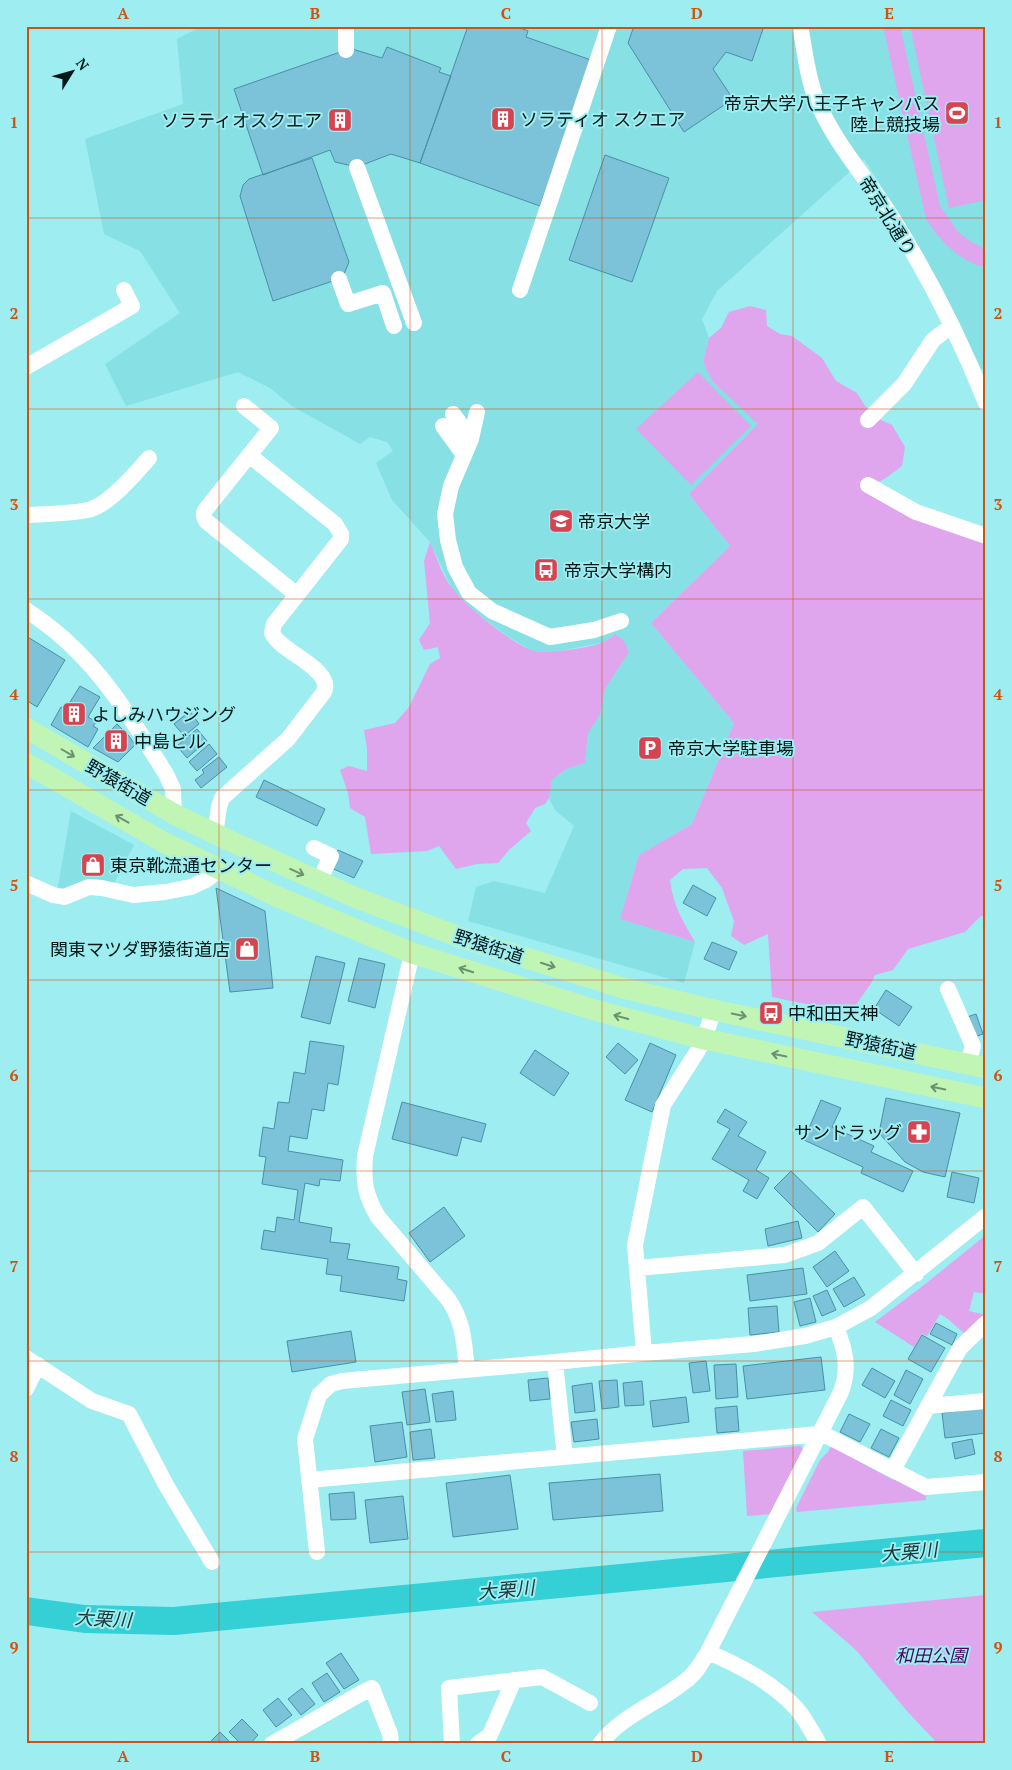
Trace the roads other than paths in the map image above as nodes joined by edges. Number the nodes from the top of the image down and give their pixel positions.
1 (346, 26) edge
2 (609, 26) edge
3 (800, 26) edge
4 (346, 50) dead end
5 (357, 167) dead end
6 (339, 279) dead end
7 (124, 290) dead end
8 (520, 290) dead end
9 (414, 323) dead end
10 (394, 326) dead end
11 (951, 326) junction
12 (26, 367) edge
13 (981, 379) edge
14 (986, 403) edge
15 (244, 406) dead end
16 (477, 412) dead end
17 (868, 420) dead end
18 (471, 439) junction
19 (249, 455) junction
20 (464, 455) junction
21 (149, 458) dead end
22 (868, 485) dead end
23 (26, 515) edge
24 (986, 536) edge
25 (297, 595) junction
26 (26, 610) edge
27 (621, 621) dead end
28 (26, 728) edge
29 (26, 763) edge
30 (99, 771) junction
31 (86, 799) junction
32 (174, 814) junction
33 (215, 834) junction
34 (165, 843) junction
35 (314, 848) dead end
36 (219, 870) junction
37 (324, 871) dead end
38 (26, 883) edge
39 (412, 953) junction
40 (948, 989) dead end
41 (714, 1010) junction
42 (704, 1039) junction
43 (978, 1055) edge
44 (986, 1098) edge
45 (986, 1216) edge
46 (637, 1268) junction
47 (916, 1274) junction
48 (986, 1323) edge
49 (836, 1327) junction
50 (644, 1352) junction
51 (32, 1362) edge
52 (556, 1362) junction
53 (467, 1370) junction
54 (26, 1389) edge
55 (986, 1400) edge
56 (928, 1406) junction
57 (819, 1434) junction
58 (565, 1457) junction
59 (893, 1470) junction
60 (309, 1480) junction
61 (986, 1482) edge
62 (317, 1552) dead end
63 (212, 1562) dead end
64 (708, 1652) junction
65 (514, 1680) junction
66 (590, 1703) dead end
67 (272, 1744) edge
68 (391, 1744) edge
69 (452, 1744) edge
70 (478, 1744) edge
71 (600, 1744) edge
72 (819, 1744) edge

1 - 4 street
2 - 8 street
3 - 11 street, 帝京北通り
5 - 9 street
6 - 10 street
7 - 12 street
11 - 13 street, 帝京北通り
11 - 17 street
13 - 14 street, 帝京北通り
15 - 19 street
16 - 18 street
18 - 20 street
18 - 20 street
19 - 25 street
19 - 25 street
20 - 27 street
21 - 23 street
22 - 24 street
25 - 33 street
26 - 32 street
28 -> 30 main road, 野猿街道
29 - 31 main road, 野猿街道
30 - 31 main road
30 - 32 main road, 野猿街道
34 -> 31 main road, 野猿街道
32 - 33 main road, 野猿街道
32 - 34 main road
33 -> 41 main road, 野猿街道
34 - 36 main road, 野猿街道
35 - 37 street
36 - 38 street
36 - 39 main road, 野猿街道
42 -> 39 main road, 野猿街道
39 - 53 street
40 - 43 street
41 - 42 street
41 -> 43 main road, 野猿街道
44 -> 42 main road, 野猿街道
42 - 46 street
45 - 47 street
46 - 47 street
46 - 50 street
47 - 49 street
48 - 56 street
49 - 50 street
49 - 57 street
50 - 52 street
51 - 54 street
51 - 63 street
52 - 53 street
52 - 58 street
53 - 60 street
55 - 56 street
56 - 59 street
57 - 58 street
57 - 59 street
57 - 64 street
58 - 60 street
59 - 61 street
60 - 62 street
64 - 71 street
64 - 72 street
65 - 66 street
65 - 69 street
65 - 70 street
67 - 68 street

